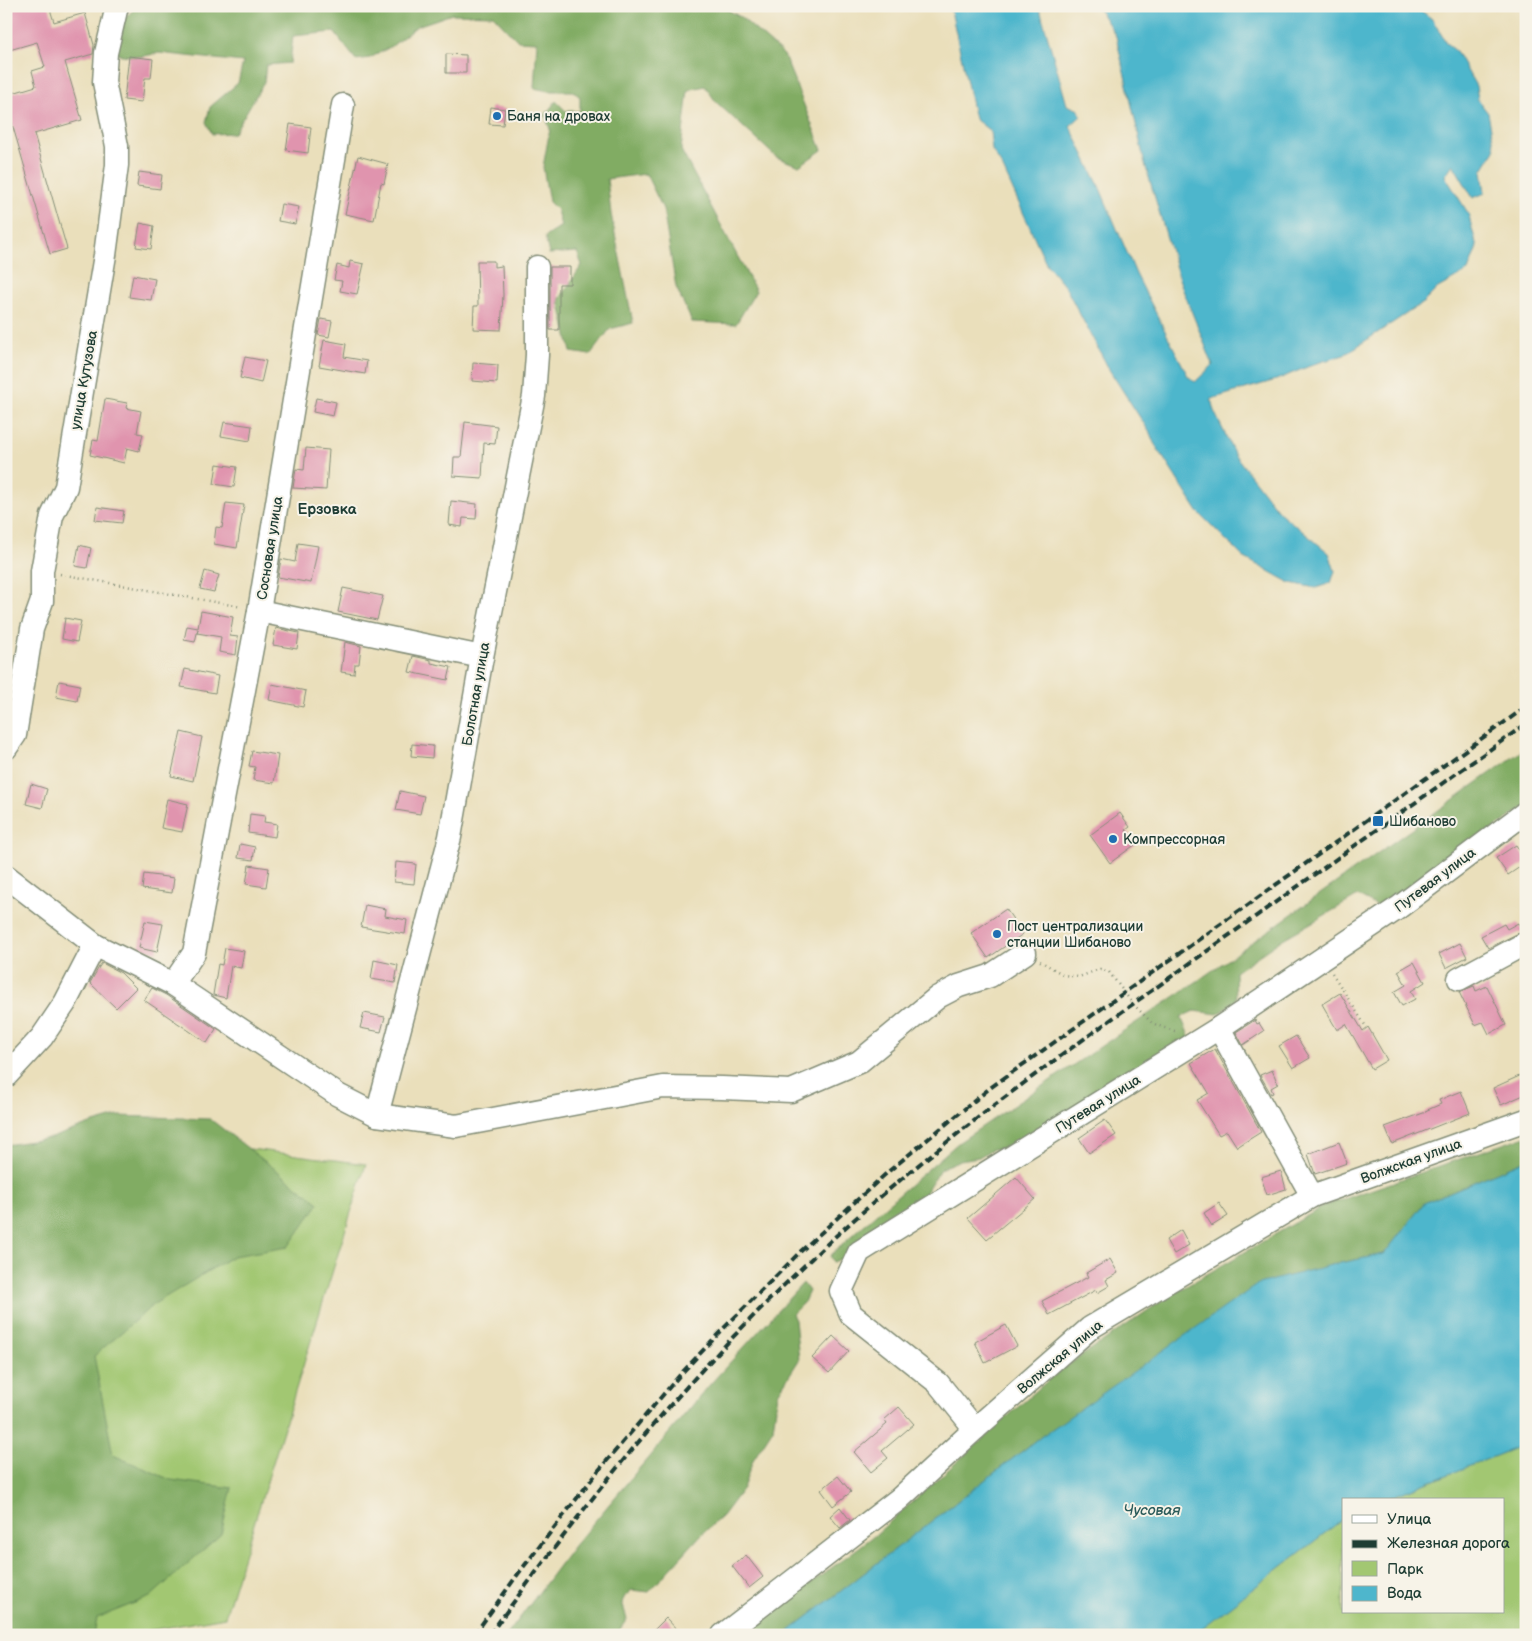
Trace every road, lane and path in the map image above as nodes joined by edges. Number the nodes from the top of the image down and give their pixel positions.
1 (113, 11) edge
2 (343, 105) dead end
3 (537, 268) dead end
4 (42, 571) junction
5 (260, 611) junction
6 (482, 657) junction
7 (15, 681) edge
8 (6, 748) edge
9 (1526, 812) edge
10 (6, 876) edge
11 (1526, 943) edge
12 (95, 945) junction
13 (1025, 953) dead end
14 (1323, 960) junction
15 (1050, 966) dead end
16 (1459, 979) dead end
17 (173, 984) junction
18 (1365, 1024) dead end
19 (1211, 1034) junction
20 (6, 1076) edge
21 (377, 1115) junction
22 (1526, 1120) edge
23 (1312, 1196) junction
24 (975, 1428) junction
25 (723, 1635) edge

1 - 4 street, улица Кутузова
2 - 5 street, Сосновая улица
3 - 6 street, Болотная улица
4 - 5 path
4 - 7 street, улица Кутузова
5 - 6 street
5 - 17 street, Сосновая улица
6 - 21 street, Болотная улица
7 - 8 street, улица Кутузова
9 - 14 street, Путевая улица
10 - 12 street
11 - 16 street
12 - 17 street
12 - 20 street
13 - 21 street
14 - 18 path
14 - 19 street, Путевая улица
15 - 19 path
17 - 21 street
19 - 23 street
19 - 24 street, Путевая улица
22 - 23 street, Волжская улица
23 - 24 street, Волжская улица
24 - 25 street, Волжская улица

